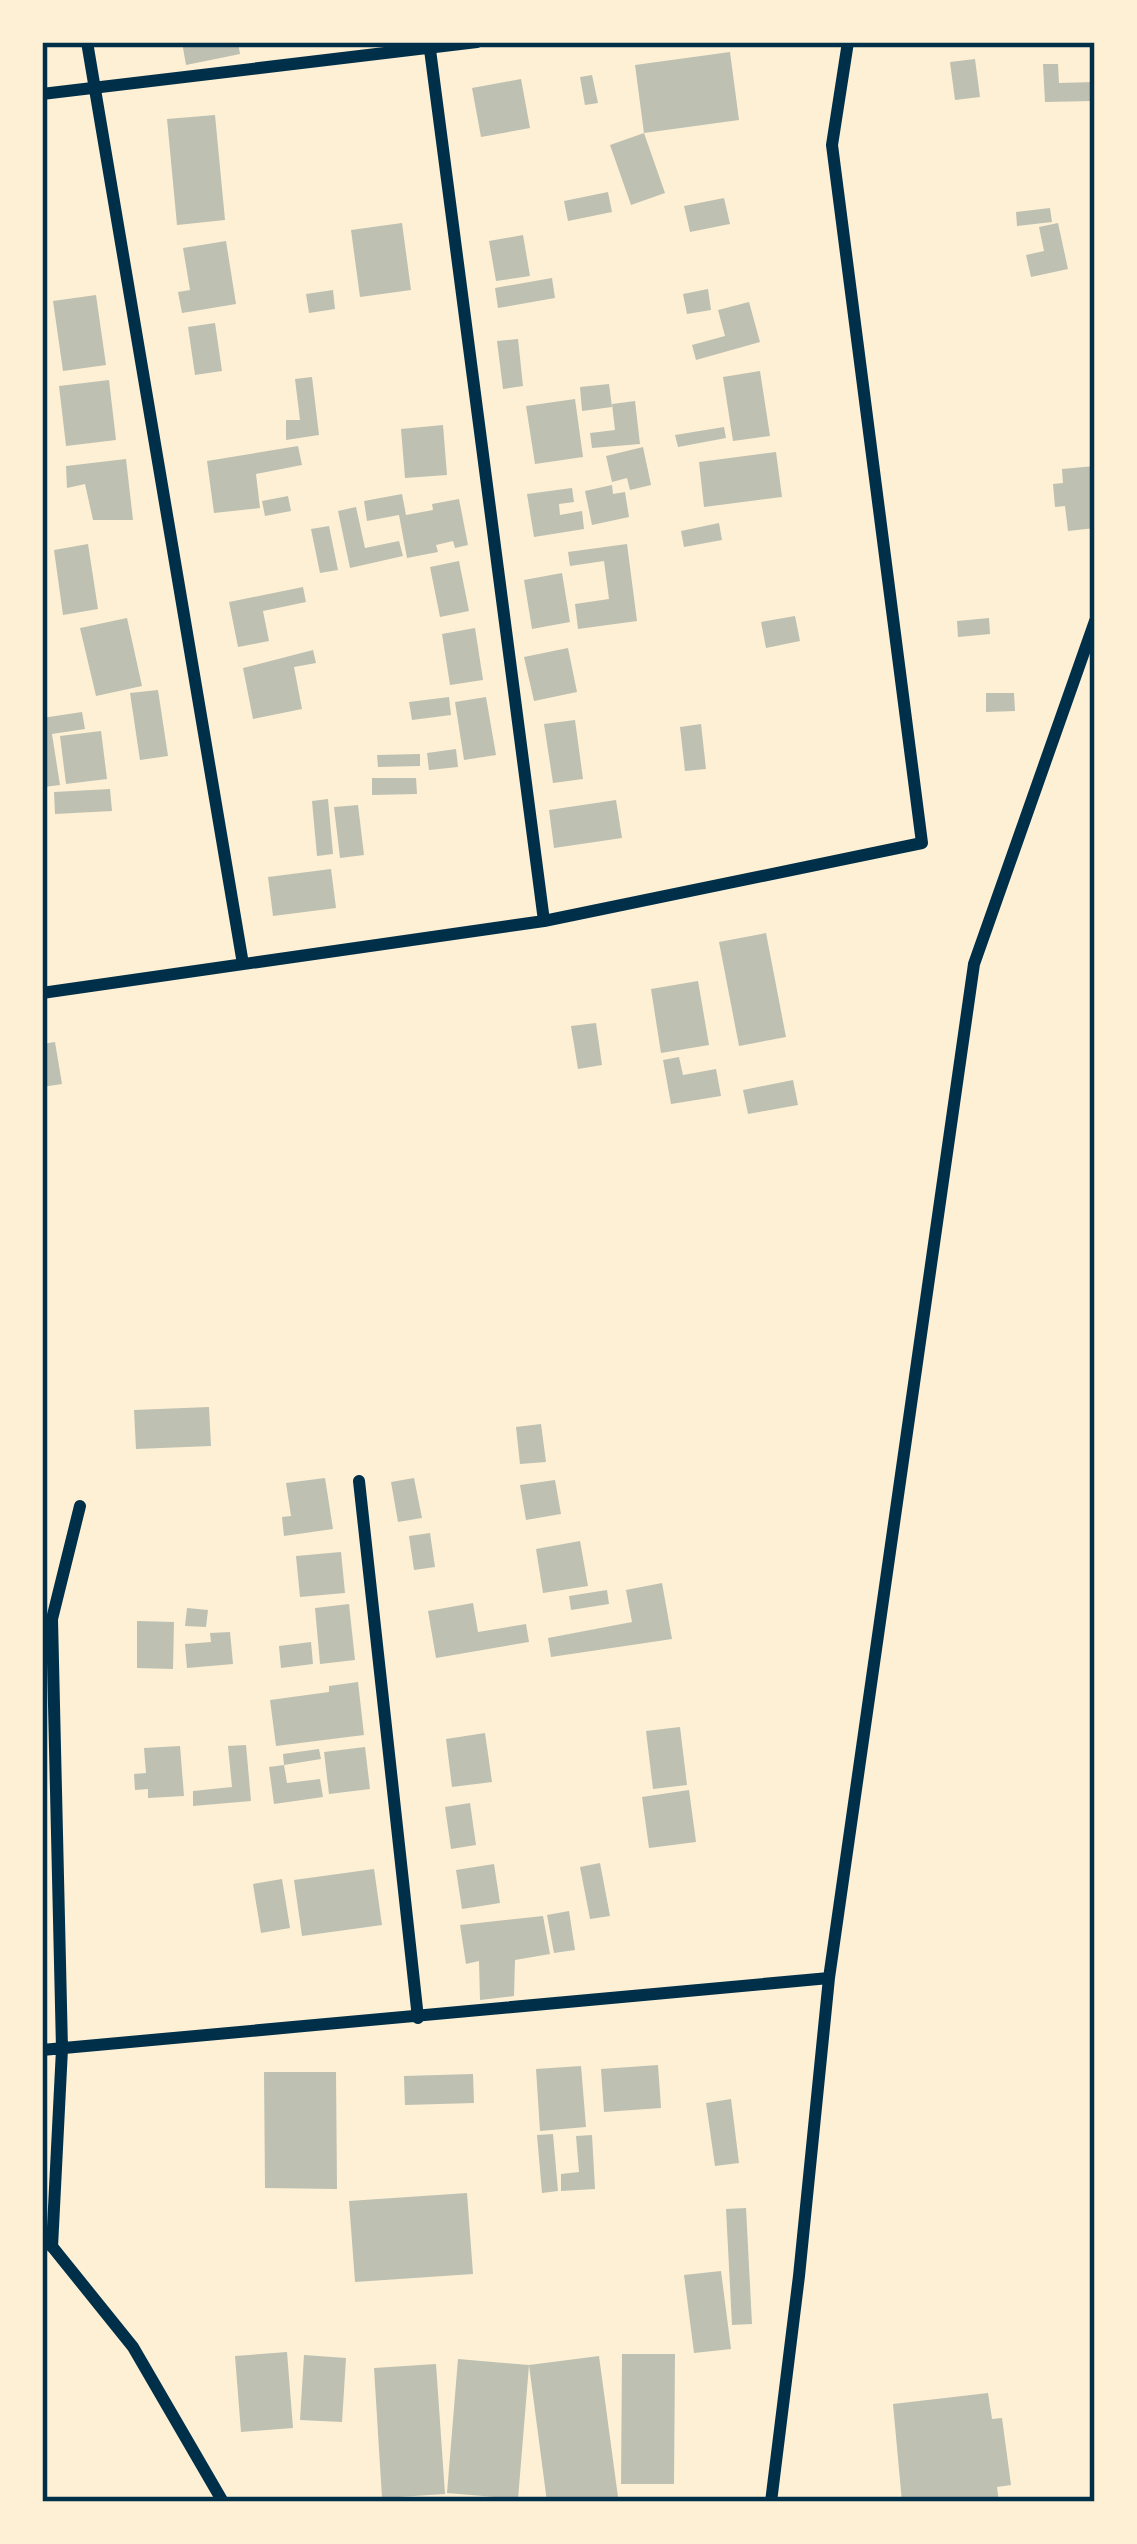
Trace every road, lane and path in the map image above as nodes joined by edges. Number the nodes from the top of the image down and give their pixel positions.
1 (87, 42) edge
2 (477, 42) edge
3 (848, 42) edge
4 (429, 45) edge
5 (93, 86) junction
6 (42, 94) edge
7 (1095, 621) edge
8 (544, 921) junction
9 (243, 964) junction
10 (42, 993) edge
11 (359, 1480) dead end
12 (80, 1506) dead end
13 (829, 1978) junction
14 (418, 2018) junction
15 (62, 2049) junction
16 (42, 2050) edge
17 (42, 2234) edge
18 (52, 2246) junction
19 (223, 2502) edge
20 (771, 2502) edge

1 - 5 street
2 - 4 street
3 - 8 street
4 - 5 street
4 - 8 street
5 - 6 street
5 - 9 street
7 - 13 street
8 - 9 street
9 - 10 street
11 - 14 street
12 - 15 street
13 - 14 street
13 - 20 street
14 - 15 street
15 - 16 street
15 - 18 street
17 - 18 street
18 - 19 street

